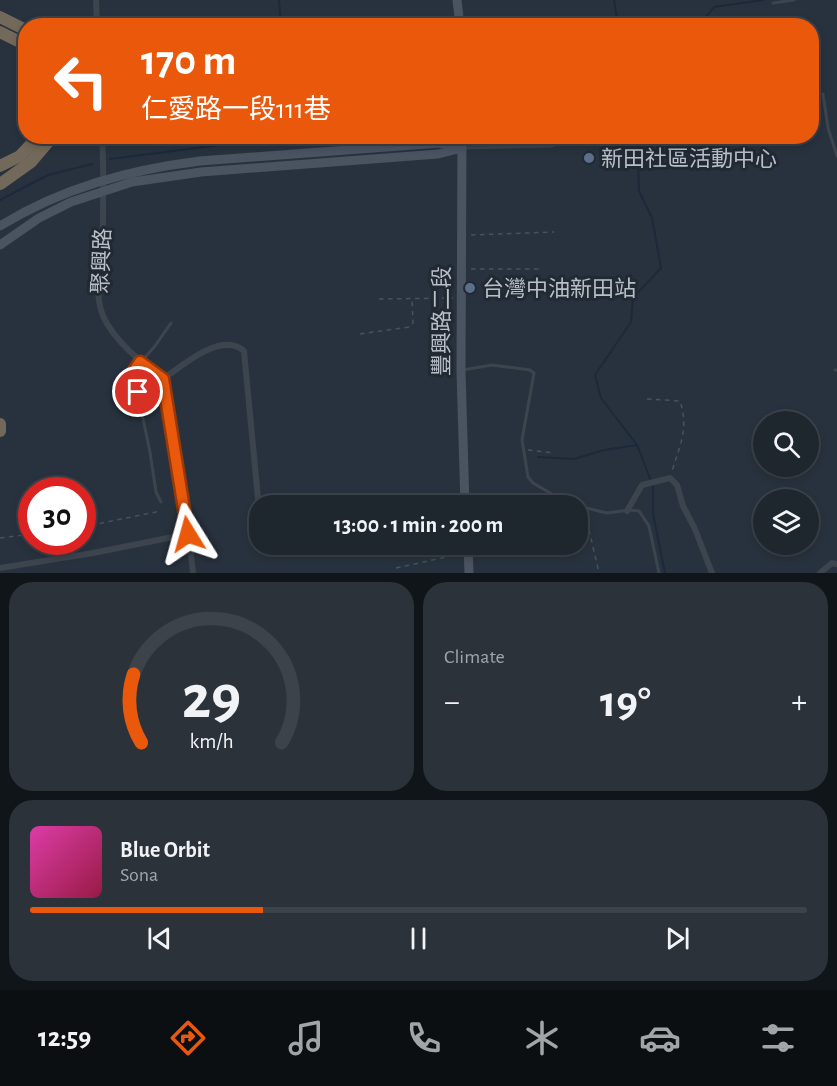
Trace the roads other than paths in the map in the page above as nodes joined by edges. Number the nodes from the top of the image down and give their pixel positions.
1 (96, 0) edge
2 (457, 0) edge
3 (794, 0) edge
4 (773, 3) dead end
5 (0, 17) edge
6 (97, 18) edge
7 (459, 18) edge
8 (18, 26) edge
9 (0, 32) edge
10 (18, 40) edge
11 (823, 94) dead end
12 (31, 144) edge
13 (46, 144) edge
14 (102, 144) edge
15 (427, 144) edge
16 (444, 144) edge
17 (462, 144) edge
18 (557, 144) edge
19 (462, 148) junction
20 (837, 156) edge
21 (0, 166) edge
22 (103, 180) junction
23 (0, 184) edge
24 (102, 191) junction
25 (0, 226) edge
26 (0, 245) edge
27 (171, 323) dead end
28 (140, 362) junction
29 (461, 371) junction
30 (163, 379) junction
31 (0, 424) edge
32 (0, 431) edge
33 (258, 495) edge
34 (465, 495) edge
35 (553, 495) edge
36 (161, 502) road end
37 (588, 508) edge
38 (627, 511) junction
39 (188, 534) junction
40 (468, 555) edge
41 (837, 564) edge
42 (0, 568) edge
43 (193, 573) edge
44 (469, 573) edge
45 (659, 573) edge
46 (712, 573) edge
47 (820, 573) edge

1 - 6 street
2 - 7 street
3 - 4 lane
5 - 8 highway
9 - 10 highway
11 - 20 lane
12 - 21 highway
13 - 23 highway
14 - 22 street, 聚興路
15 - 22 street
16 - 19 street
17 - 19 street, 豐興路二段
18 - 19 lane
19 - 24 street
19 - 29 street, 豐興路二段
22 - 24 street, 聚興路
22 - 25 street
24 - 26 street
24 - 28 street, 聚興路
27 - 28 lane
28 - 30 street, 聚興路
28 - 36 lane
29 - 34 street, 豐興路二段
29 - 35 lane
30 - 33 street
30 - 39 street
31 - 32 highway
37 - 38 lane
38 - 45 lane
38 - 46 street
39 - 42 street
39 - 43 street
40 - 44 street
41 - 47 street

